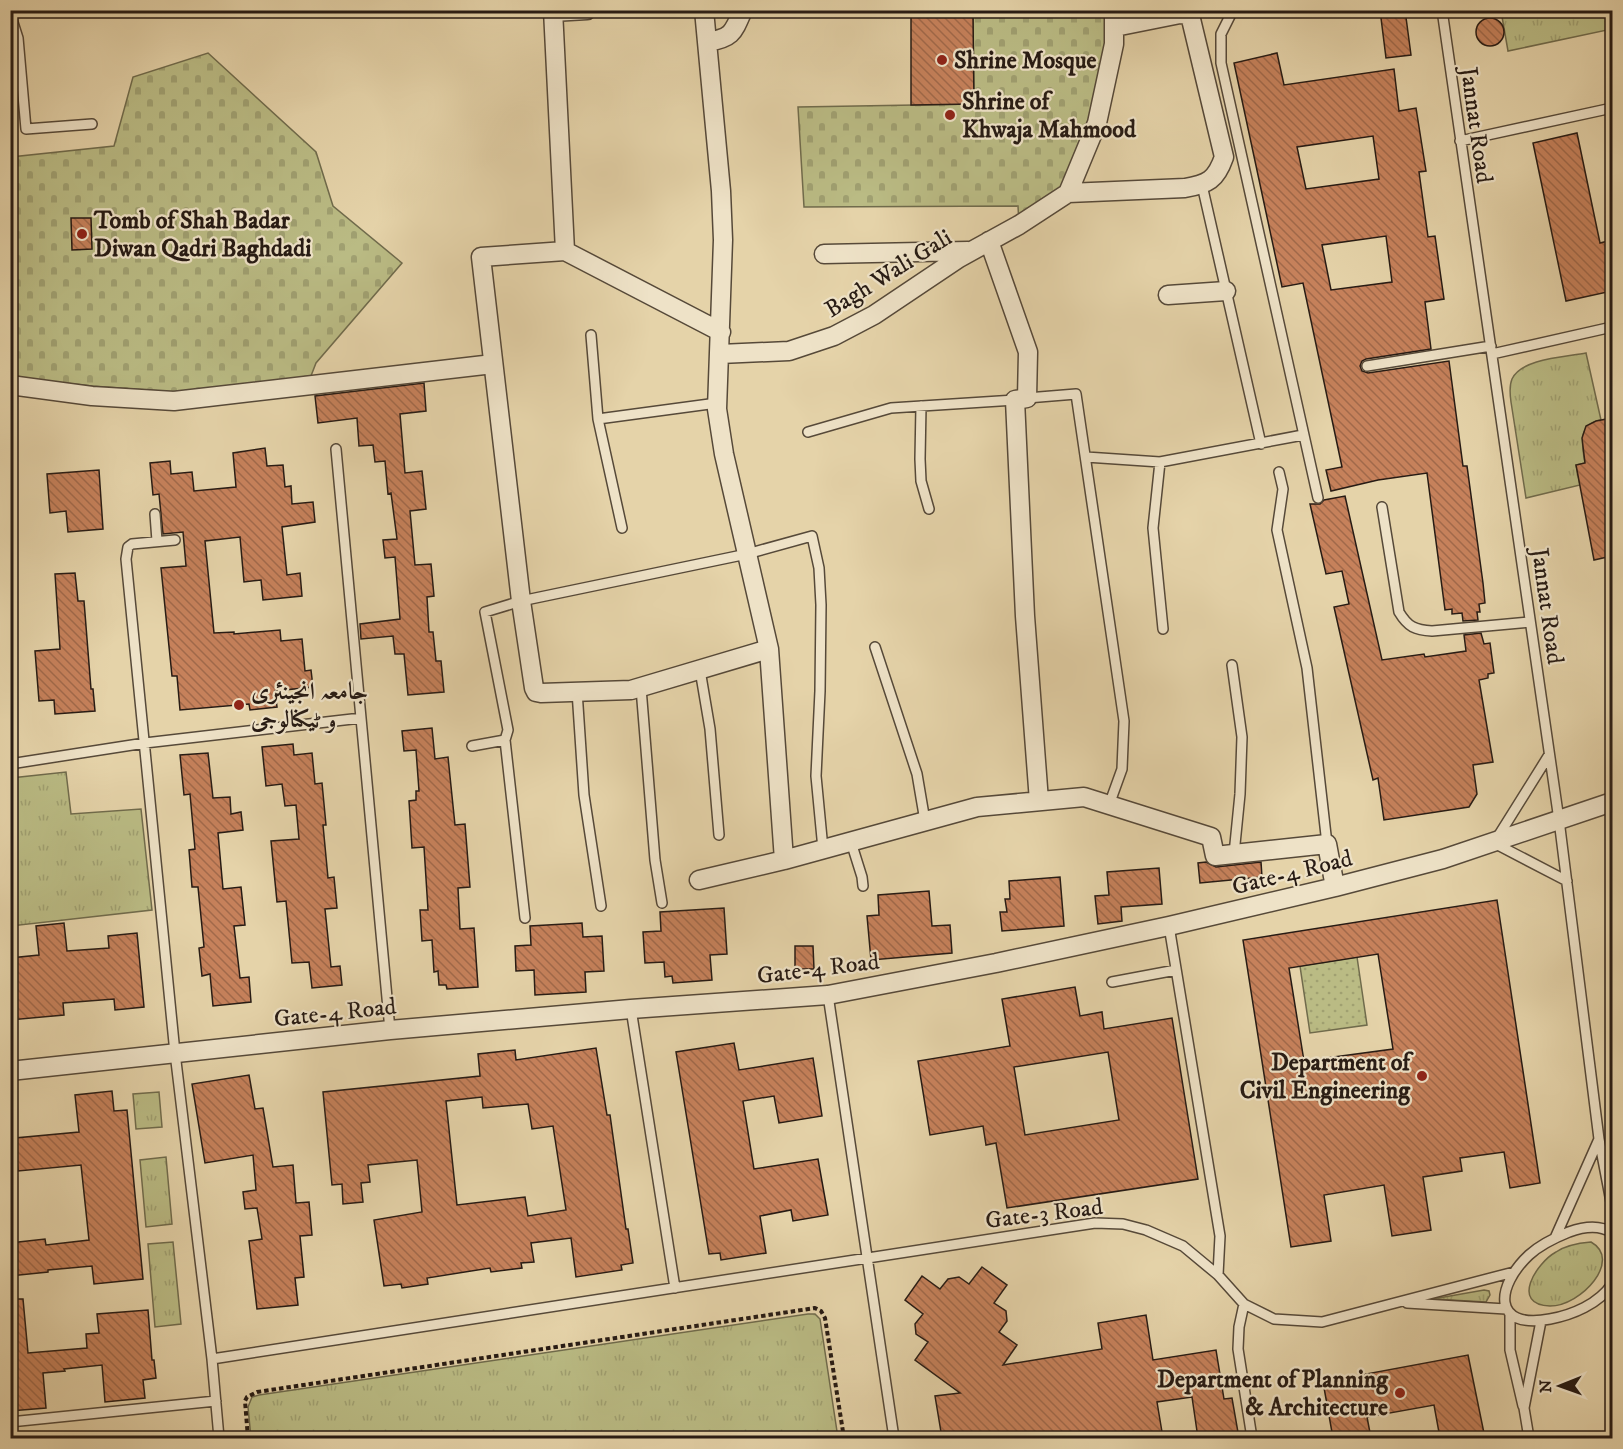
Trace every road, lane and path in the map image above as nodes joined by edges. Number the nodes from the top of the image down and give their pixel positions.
1 (587, 10) edge
2 (704, 10) edge
3 (743, 10) edge
4 (1233, 10) edge
5 (1442, 10) edge
6 (553, 11) edge
7 (10, 13) edge
8 (1114, 19) edge
9 (707, 42) junction
10 (1612, 108) edge
11 (92, 124) dead end
12 (1460, 141) junction
13 (1202, 185) junction
14 (1068, 193) junction
15 (989, 241) junction
16 (565, 251) junction
17 (970, 251) junction
18 (824, 254) dead end
19 (1226, 291) junction
20 (1168, 295) dead end
21 (1612, 327) edge
22 (721, 332) junction
23 (591, 335) dead end
24 (1492, 350) junction
25 (720, 354) junction
26 (493, 364) junction
27 (1367, 366) dead end
28 (10, 385) edge
29 (1021, 399) junction
30 (717, 403) junction
31 (921, 406) junction
32 (598, 419) junction
33 (807, 432) dead end
34 (1303, 435) junction
35 (1261, 444) junction
36 (336, 449) dead end
37 (1086, 457) junction
38 (1160, 462) junction
39 (1278, 472) dead end
40 (1318, 498) dead end
41 (1382, 507) dead end
42 (929, 509) dead end
43 (155, 514) dead end
44 (622, 528) dead end
45 (175, 540) dead end
46 (157, 541) junction
47 (747, 554) junction
48 (521, 601) junction
49 (1530, 622) junction
50 (1163, 628) dead end
51 (875, 647) dead end
52 (769, 649) junction
53 (1232, 665) dead end
54 (700, 670) junction
55 (641, 688) junction
56 (577, 691) junction
57 (361, 718) junction
58 (504, 740) junction
59 (145, 743) junction
60 (472, 746) dead end
61 (1549, 755) junction
62 (10, 764) edge
63 (1039, 801) junction
64 (1612, 802) edge
65 (1109, 805) junction
66 (1559, 820) junction
67 (925, 821) junction
68 (720, 835) dead end
69 (851, 842) junction
70 (1494, 843) junction
71 (1327, 844) junction
72 (823, 849) junction
73 (1234, 854) junction
74 (784, 860) junction
75 (699, 880) dead end
76 (1567, 881) junction
77 (863, 886) dead end
78 (1335, 886) junction
79 (662, 903) dead end
80 (601, 906) dead end
81 (525, 918) dead end
82 (1169, 927) junction
83 (1176, 970) junction
84 (1112, 982) dead end
85 (828, 995) junction
86 (631, 1008) junction
87 (390, 1030) junction
88 (175, 1053) junction
89 (10, 1071) edge
90 (1599, 1139) junction
91 (1612, 1207) edge
92 (1612, 1233) edge
93 (1555, 1238) junction
94 (866, 1257) junction
95 (1514, 1272) junction
96 (1218, 1275) junction
97 (1612, 1286) edge
98 (675, 1288) junction
99 (1399, 1302) junction
100 (1244, 1304) junction
101 (1508, 1312) junction
102 (1541, 1321) junction
103 (212, 1359) junction
104 (216, 1401) junction
105 (1524, 1408) junction
106 (10, 1422) edge
107 (219, 1438) edge
108 (248, 1438) edge
109 (844, 1438) edge
110 (894, 1438) edge
111 (1252, 1438) edge
112 (1529, 1438) edge

1 - 6 street
2 - 9 street
3 - 9 street
4 - 34 lane
5 - 12 lane, Jannat Road
6 - 16 street
7 - 11 lane
8 - 13 street
8 - 14 street
9 - 22 street
10 - 12 lane
12 - 24 lane, Jannat Road
13 - 14 street
13 - 19 lane
14 - 15 street, Bagh Wali Gali
15 - 17 street, Bagh Wali Gali
15 - 29 street
16 - 22 street
16 - 26 street
17 - 18 street
17 - 25 street, Bagh Wali Gali
19 - 20 street
19 - 35 lane
21 - 24 lane
22 - 25 street
23 - 32 lane
24 - 27 lane
24 - 49 lane, Jannat Road
25 - 30 street
26 - 28 street
26 - 48 street
29 - 31 lane
29 - 37 lane
29 - 63 street
30 - 32 lane
30 - 47 street
31 - 33 lane
31 - 42 lane
32 - 44 lane
34 - 35 lane
34 - 40 lane
35 - 38 lane
36 - 57 lane
37 - 38 lane
37 - 65 lane
38 - 50 lane
39 - 71 lane
41 - 49 lane
43 - 46 lane
45 - 46 lane
46 - 59 lane
47 - 48 lane
47 - 52 street
47 - 72 lane
48 - 56 street
48 - 58 lane
49 - 61 lane, Jannat Road
51 - 67 lane
52 - 54 street
52 - 74 street
53 - 73 lane
54 - 55 street
54 - 68 lane
55 - 56 street
55 - 79 lane
56 - 80 lane
57 - 59 lane
57 - 87 lane
58 - 60 lane
58 - 81 lane
59 - 62 lane
59 - 88 lane
61 - 66 lane, Jannat Road
61 - 70 lane
63 - 65 street
63 - 67 street
64 - 66 street, Gate-4 Road
65 - 73 street
66 - 70 street, Gate-4 Road
66 - 76 lane, Jannat Road
67 - 69 street
69 - 72 street
69 - 77 lane
70 - 76 lane
70 - 78 street, Gate-4 Road
71 - 73 street
71 - 78 street
72 - 74 street
74 - 75 street
76 - 90 lane, Jannat Road
78 - 82 street, Gate-4 Road
82 - 83 lane
82 - 85 street, Gate-4 Road
83 - 84 lane
83 - 96 lane
85 - 86 street, Gate-4 Road
85 - 94 lane
86 - 87 street, Gate-4 Road
86 - 98 lane
87 - 88 street, Gate-4 Road
88 - 89 street, Gate-4 Road
88 - 103 lane
90 - 91 lane, Jannat Road
90 - 93 lane
92 - 93 lane
93 - 95 lane
94 - 96 lane, Gate-3 Road
94 - 98 lane, Gate-3 Road
94 - 110 lane
95 - 99 lane, Gate-3 Road
95 - 101 lane
96 - 100 lane, Gate-3 Road
97 - 102 lane
98 - 103 lane, Gate-3 Road
99 - 100 lane, Gate-3 Road
99 - 101 lane
100 - 111 lane
101 - 102 lane
101 - 105 lane
102 - 105 lane
103 - 104 lane
104 - 106 lane
104 - 107 lane
105 - 112 lane
108 - 109 path

